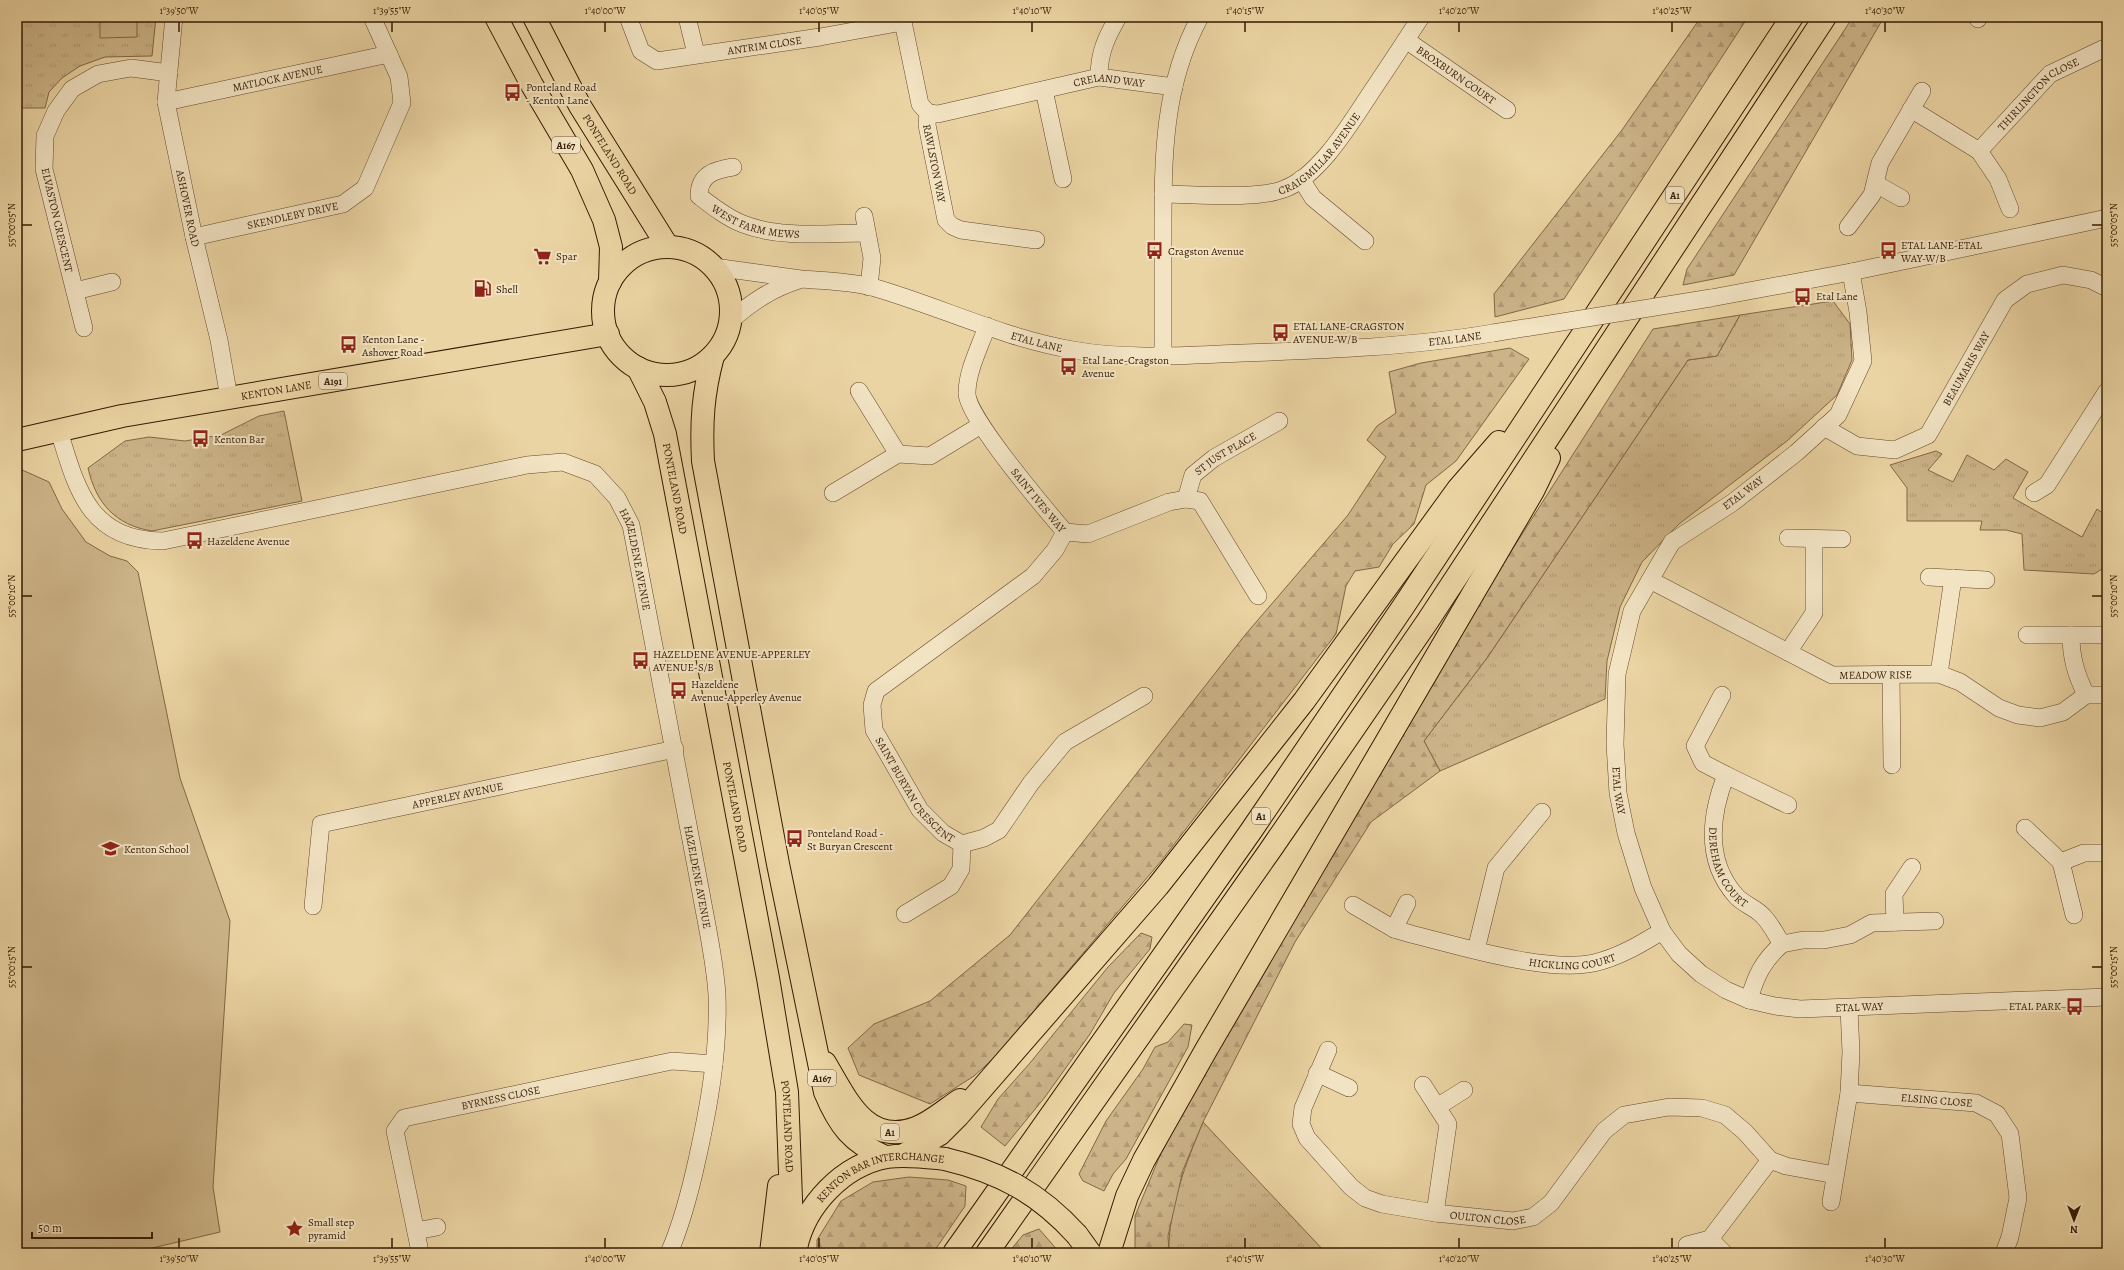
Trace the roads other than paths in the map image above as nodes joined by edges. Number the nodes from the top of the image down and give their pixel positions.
1 (174, 17) edge
2 (372, 17) edge
3 (496, 17) edge
4 (534, 17) edge
5 (628, 17) edge
6 (688, 17) edge
7 (1118, 17) edge
8 (1200, 17) edge
9 (1421, 17) edge
10 (1792, 17) edge
11 (1825, 17) edge
12 (903, 19) edge
13 (1406, 40) junction
14 (2106, 50) edge
15 (389, 54) junction
16 (696, 54) junction
17 (169, 73) junction
18 (1099, 77) junction
19 (1174, 87) junction
20 (1044, 90) junction
21 (1922, 91) dead end
22 (166, 102) junction
23 (1507, 110) dead end
24 (1911, 110) junction
25 (928, 113) junction
26 (1979, 151) junction
27 (733, 167) dead end
28 (1063, 179) dead end
29 (1301, 179) junction
30 (1876, 184) junction
31 (1163, 194) junction
32 (1902, 198) dead end
33 (2010, 209) dead end
34 (864, 216) dead end
35 (2107, 218) edge
36 (1848, 227) dead end
37 (868, 233) junction
38 (194, 237) junction
39 (1036, 240) dead end
40 (1365, 241) dead end
41 (668, 247) junction
42 (714, 267) junction
43 (1851, 272) junction
44 (802, 279) junction
45 (112, 282) dead end
46 (610, 282) junction
47 (869, 287) junction
48 (2107, 288) edge
49 (75, 291) junction
50 (730, 321) junction
51 (987, 326) junction
52 (84, 328) dead end
53 (608, 334) junction
54 (713, 356) junction
55 (1163, 356) junction
56 (638, 368) junction
57 (1558, 373) junction
58 (1581, 390) junction
59 (859, 391) dead end
60 (2107, 391) edge
61 (229, 398) junction
62 (1279, 421) dead end
63 (981, 425) junction
64 (1824, 427) junction
65 (59, 431) junction
66 (17, 440) edge
67 (898, 454) junction
68 (833, 493) dead end
69 (2034, 493) dead end
70 (1186, 499) junction
71 (1065, 532) junction
72 (1788, 538) dead end
73 (1814, 539) junction
74 (1842, 539) dead end
75 (1929, 577) dead end
76 (1953, 578) junction
77 (1650, 580) junction
78 (1986, 580) dead end
79 (1258, 596) dead end
80 (2027, 634) dead end
81 (2071, 634) junction
82 (2107, 634) edge
83 (1788, 652) junction
84 (1892, 674) junction
85 (1939, 674) junction
86 (1722, 695) dead end
87 (2086, 695) junction
88 (2107, 695) edge
89 (1144, 696) dead end
90 (675, 749) junction
91 (1892, 765) dead end
92 (1726, 775) junction
93 (1788, 805) dead end
94 (1542, 812) dead end
95 (2025, 828) dead end
96 (962, 844) junction
97 (2107, 853) edge
98 (2061, 862) junction
99 (1912, 867) dead end
100 (1407, 903) dead end
101 (1353, 905) dead end
102 (313, 906) dead end
103 (905, 914) dead end
104 (2074, 915) dead end
105 (1935, 921) dead end
106 (1895, 922) junction
107 (1394, 929) junction
108 (1662, 931) junction
109 (1782, 944) junction
110 (1476, 950) junction
111 (2107, 997) edge
112 (1749, 1000) junction
113 (1849, 1008) junction
114 (816, 1047) junction
115 (1328, 1050) dead end
116 (714, 1064) junction
117 (1317, 1073) junction
118 (992, 1078) junction
119 (1424, 1084) dead end
120 (1349, 1088) dead end
121 (1464, 1090) dead end
122 (1849, 1093) junction
123 (1437, 1107) junction
124 (788, 1119) junction
125 (894, 1157) junction
126 (1770, 1160) junction
127 (1835, 1175) junction
128 (1831, 1202) dead end
129 (1435, 1213) junction
130 (436, 1227) dead end
131 (1710, 1239) junction
132 (1687, 1245) dead end
133 (1723, 1252) edge
134 (669, 1253) edge
135 (771, 1253) edge
136 (794, 1253) edge
137 (954, 1253) edge
138 (987, 1253) edge
139 (1090, 1253) edge
140 (1109, 1253) edge
141 (2004, 1253) edge

1 - 17 street, ASHOVER ROAD
2 - 15 street, SKENDLEBY DRIVE
3 - 46 main road, A167
4 - 41 main road, PONTELAND ROAD / A167
5 - 16 street, ANTRIM CLOSE
6 - 16 street
7 - 18 street
8 - 19 street
9 - 13 street, CRAIGMILLAR AVENUE
10 - 57 main road, A1
11 - 58 main road, A1
12 - 16 street, ANTRIM CLOSE
12 - 25 street, RAWLSTON WAY
13 - 23 street, BROXBURN COURT
13 - 29 street, CRAIGMILLAR AVENUE
14 - 26 street, THIRLINGTON CLOSE
15 - 22 street, MATLOCK AVENUE
15 - 38 street, SKENDLEBY DRIVE
17 - 22 street, ASHOVER ROAD
17 - 49 street, ELVASTON CRESCENT
18 - 19 street, CRELAND WAY
18 - 20 street, CRELAND WAY
19 - 31 street
20 - 25 street, CRELAND WAY
20 - 28 street
21 - 24 street
22 - 38 street, ASHOVER ROAD
24 - 26 street
24 - 30 street
25 - 39 street, RAWLSTON WAY
26 - 33 street
27 - 37 street, WEST FARM MEWS
29 - 31 street, CRAIGMILLAR AVENUE
29 - 40 street
30 - 32 street
30 - 36 street
31 - 55 street
34 - 37 street
35 - 43 street, ETAL LANE
37 - 47 street
38 - 61 street, ASHOVER ROAD
41 - 42 main road, A167
41 - 46 main road, A167
42 - 44 street, ETAL LANE
42 - 50 main road, A167
43 - 55 street, ETAL LANE, bridge
43 - 64 street, ETAL WAY
44 - 47 street, ETAL LANE
44 - 50 street, ETAL LANE
45 - 49 street
46 - 53 main road, A167
47 - 51 street, ETAL LANE
48 - 64 street, BEAUMARIS WAY
49 - 52 street, ELVASTON CRESCENT
50 - 54 main road, A167
51 - 55 street, ETAL LANE
51 - 63 street, SAINT IVES WAY
53 - 56 main road, A167
53 - 61 main road, KENTON LANE / A191
54 - 56 main road, A167
54 - 114 main road, A167
56 - 124 main road, PONTELAND ROAD / A167
57 - 118 main road, A1
57 - 137 main road, A1
58 - 138 main road, A1
58 - 140 main road, A1
59 - 67 street
60 - 69 street
61 - 65 main road, KENTON LANE / A191
62 - 70 street, ST JUST PLACE
63 - 67 street
63 - 71 street, SAINT IVES WAY
64 - 77 street, ETAL WAY
65 - 66 main road, KENTON LANE / A191
65 - 90 street, HAZELDENE AVENUE
67 - 68 street
70 - 71 street, SAINT IVES WAY
70 - 79 street
71 - 96 street, SAINT BURYAN CRESCENT
72 - 73 street
73 - 74 street
73 - 83 street
75 - 76 street
76 - 78 street
76 - 85 street
77 - 83 street, MEADOW RISE
77 - 108 street, ETAL WAY
80 - 81 street
81 - 82 street
81 - 87 street
83 - 84 street, MEADOW RISE
84 - 85 street, MEADOW RISE
84 - 91 street
85 - 87 street, MEADOW RISE
86 - 92 street
87 - 88 street
89 - 96 street, SAINT BURYAN CRESCENT
90 - 102 street, APPERLEY AVENUE
90 - 116 street, HAZELDENE AVENUE
92 - 93 street
92 - 109 street, DEREHAM COURT
94 - 110 street
95 - 98 street
96 - 103 street
97 - 98 street
98 - 104 street
99 - 106 street
100 - 107 street
101 - 107 street, HICKLING COURT
105 - 106 street
106 - 109 street
107 - 110 street, HICKLING COURT
108 - 110 street, HICKLING COURT
108 - 112 street, ETAL WAY
109 - 112 street
111 - 113 street, ETAL WAY
112 - 113 street, ETAL WAY
113 - 122 street
114 - 118 main road, A1
114 - 125 main road, A167
115 - 117 street, OULTON CLOSE
116 - 130 street, BYRNESS CLOSE
116 - 134 street, HAZELDENE AVENUE
117 - 120 street
117 - 129 street, OULTON CLOSE
118 - 125 main road, A1
119 - 123 street
121 - 123 street
122 - 127 street
122 - 141 street, ELSING CLOSE
123 - 129 street
124 - 135 main road
124 - 136 main road, PONTELAND ROAD / A167
125 - 136 main road, KENTON BAR INTERCHANGE
125 - 139 main road, KENTON BAR INTERCHANGE, bridge
126 - 127 street, OULTON CLOSE
126 - 129 street, OULTON CLOSE
126 - 131 street
127 - 128 street
131 - 132 street
131 - 133 street

